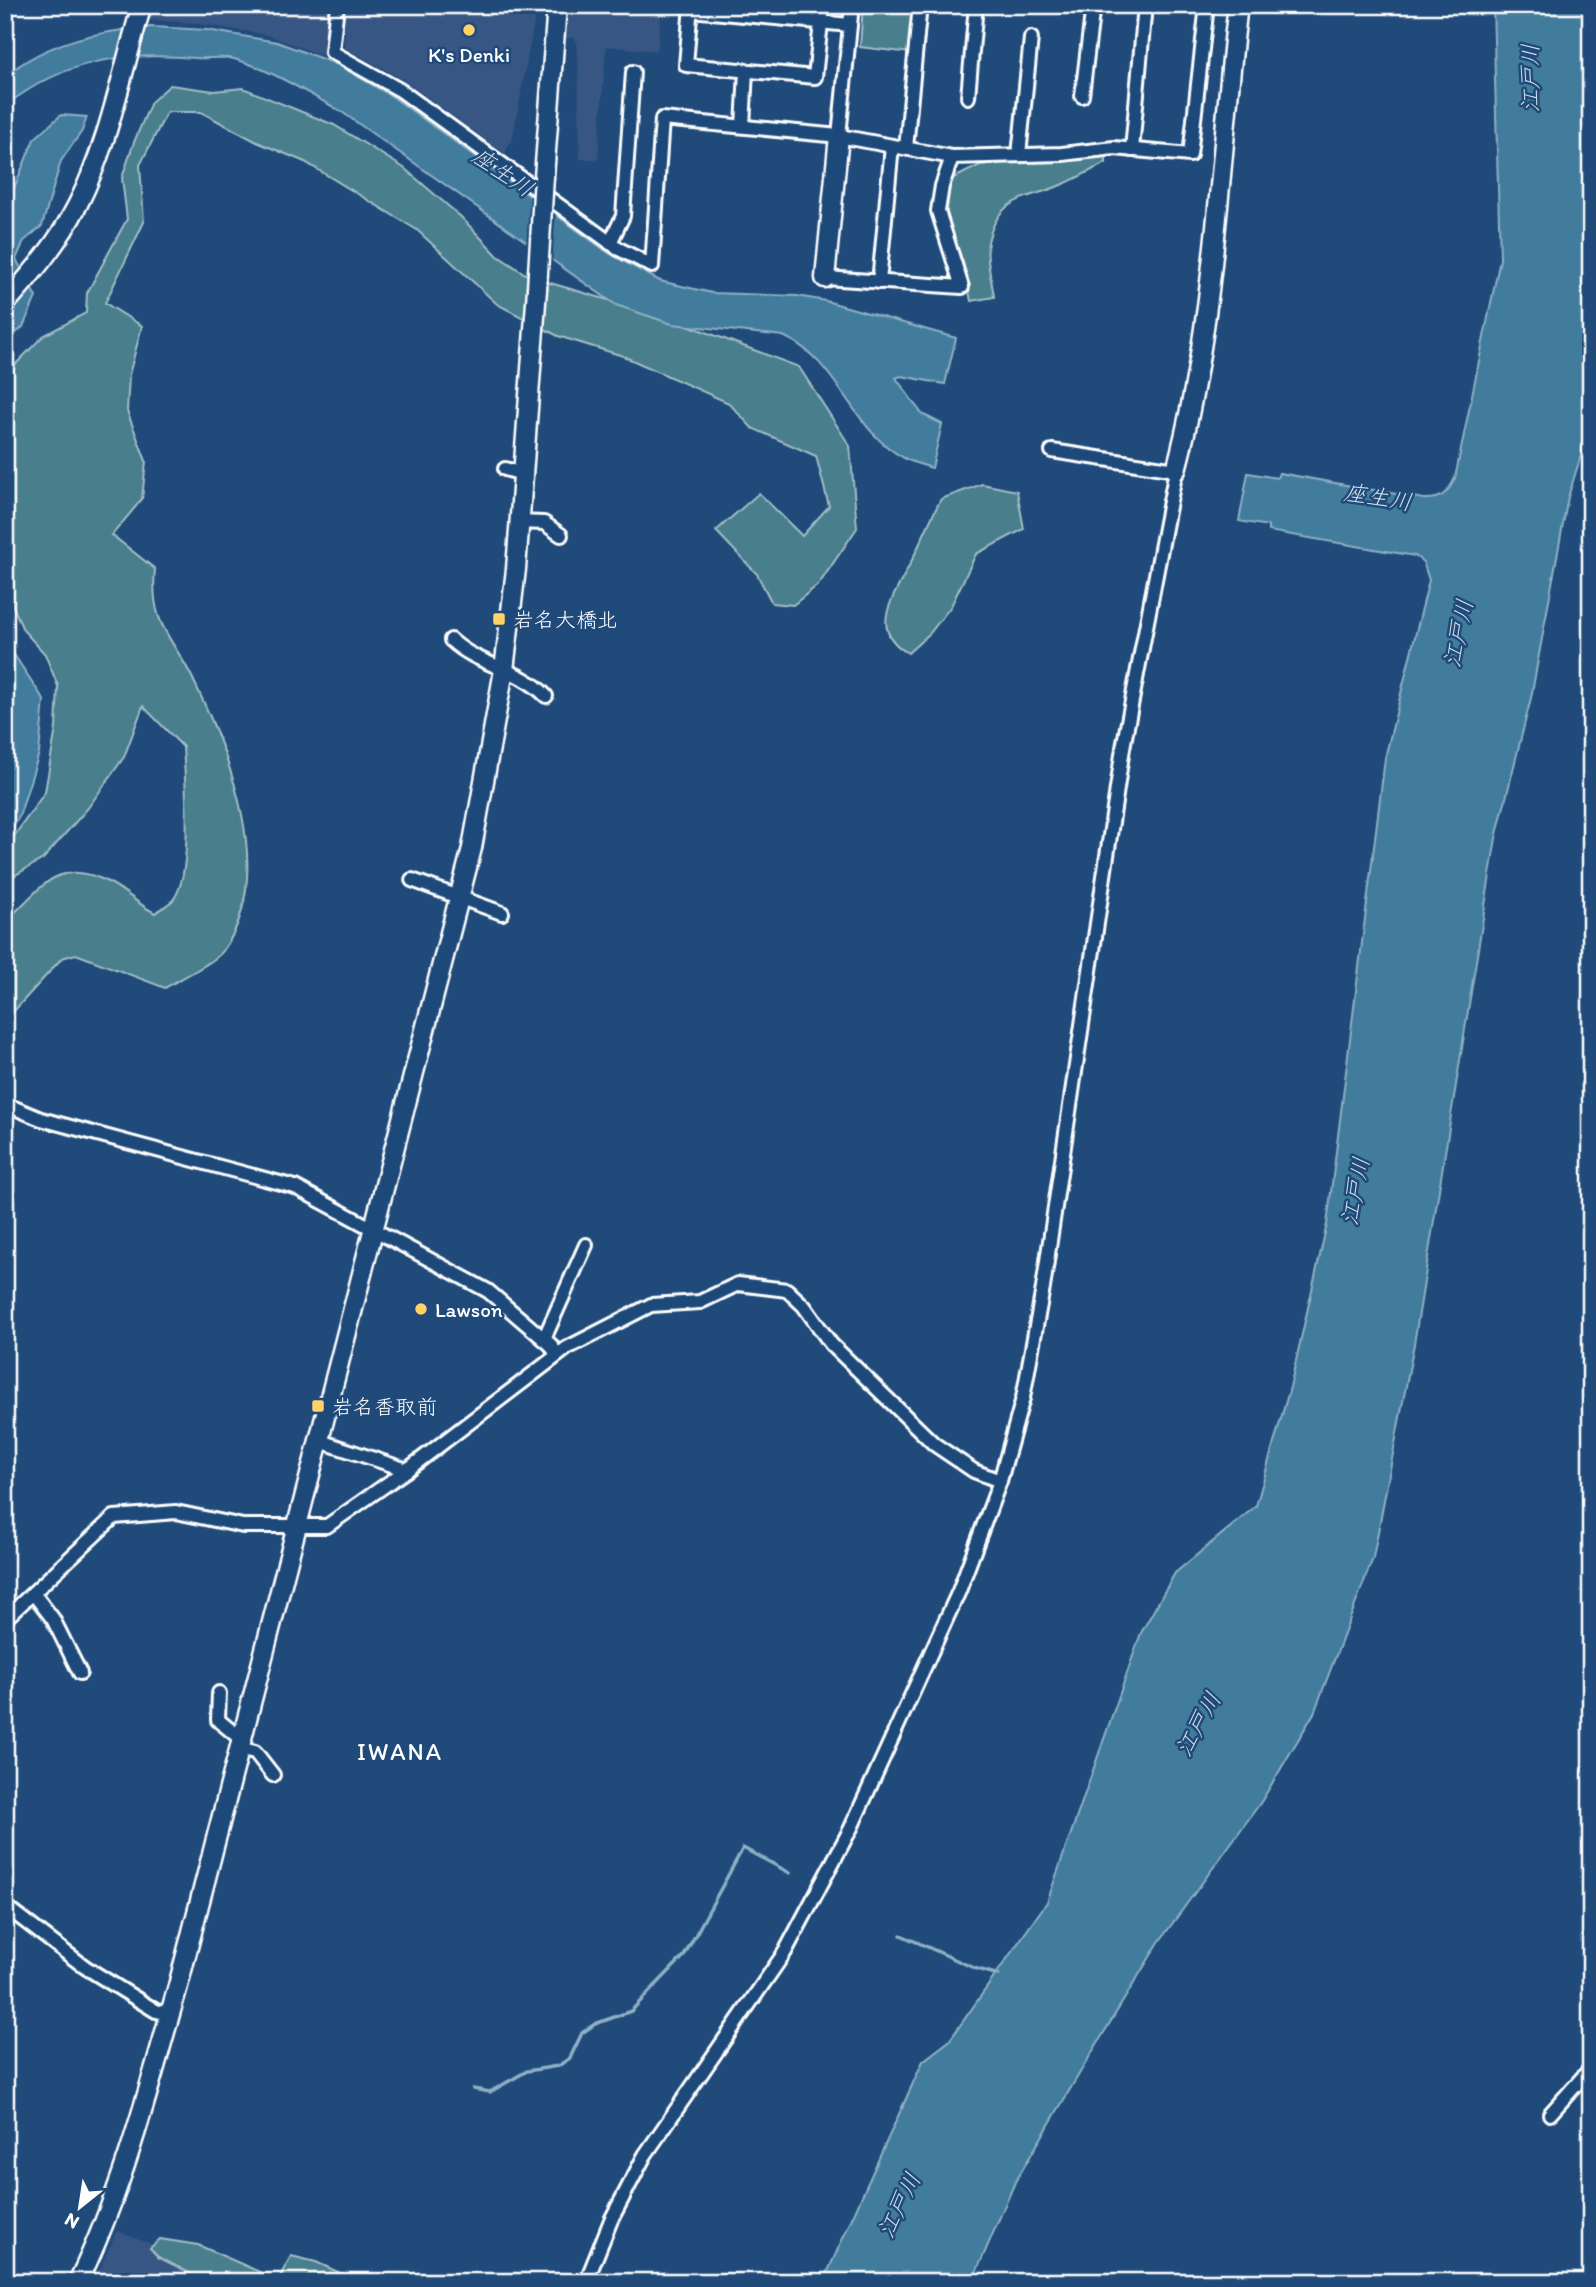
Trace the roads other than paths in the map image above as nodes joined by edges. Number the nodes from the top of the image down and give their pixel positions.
1 (142, 5) edge
2 (337, 5) edge
3 (556, 5) edge
4 (823, 5) edge
5 (852, 5) edge
6 (920, 5) edge
7 (976, 5) edge
8 (1093, 5) edge
9 (1145, 5) edge
10 (1207, 5) edge
11 (1238, 5) edge
12 (691, 8) edge
13 (821, 23) junction
14 (850, 25) junction
15 (1031, 38) dead end
16 (746, 71) junction
17 (633, 72) dead end
18 (1082, 96) dead end
19 (968, 97) dead end
20 (743, 126) junction
21 (839, 136) junction
22 (892, 146) junction
23 (906, 148) junction
24 (1132, 150) junction
25 (1019, 155) junction
26 (952, 157) junction
27 (610, 243) junction
28 (825, 278) joint
29 (879, 282) junction
30 (5, 304) edge
31 (1052, 452) dead end
32 (1176, 470) junction
33 (519, 522) junction
34 (561, 535) dead end
35 (451, 640) dead end
36 (504, 670) junction
37 (547, 696) dead end
38 (412, 880) dead end
39 (461, 897) junction
40 (502, 913) dead end
41 (5, 1104) edge
42 (375, 1228) junction
43 (586, 1245) dead end
44 (544, 1339) junction
45 (557, 1355) junction
46 (320, 1441) junction
47 (407, 1470) junction
48 (1000, 1481) junction
49 (298, 1527) junction
50 (33, 1593) junction
51 (5, 1619) edge
52 (80, 1673) dead end
53 (219, 1693) dead end
54 (240, 1743) junction
55 (274, 1775) dead end
56 (5, 1906) edge
57 (170, 2014) junction
58 (1591, 2067) edge
59 (1549, 2114) dead end
60 (78, 2282) edge
61 (586, 2282) edge

1 - 30 street
2 - 27 street
3 - 33 street, bridge
4 - 13 street
5 - 14 street
6 - 23 street
7 - 19 street
8 - 18 street
9 - 24 street
10 - 24 street
11 - 32 street
12 - 13 street
12 - 16 street
13 - 14 street
13 - 16 street
14 - 21 street
15 - 25 street
16 - 20 street
17 - 27 street
20 - 21 street
20 - 27 street
21 - 22 street
21 - 28 street
22 - 23 street
22 - 29 street
23 - 26 street
24 - 25 street
25 - 26 street
26 - 29 street
28 - 29 street
31 - 32 street
32 - 48 street
33 - 34 street
33 - 36 street
35 - 36 street
36 - 37 street
36 - 39 street
38 - 39 street
39 - 40 street
39 - 42 street
41 - 42 street
42 - 44 street
42 - 46 street
43 - 44 street
44 - 45 street
45 - 47 street
45 - 48 street
46 - 47 street
46 - 49 street
47 - 49 street
48 - 61 street
49 - 50 street
49 - 54 street
50 - 51 street
50 - 52 street
53 - 54 street
54 - 55 street
54 - 57 street
56 - 57 street
57 - 60 street
58 - 59 street

